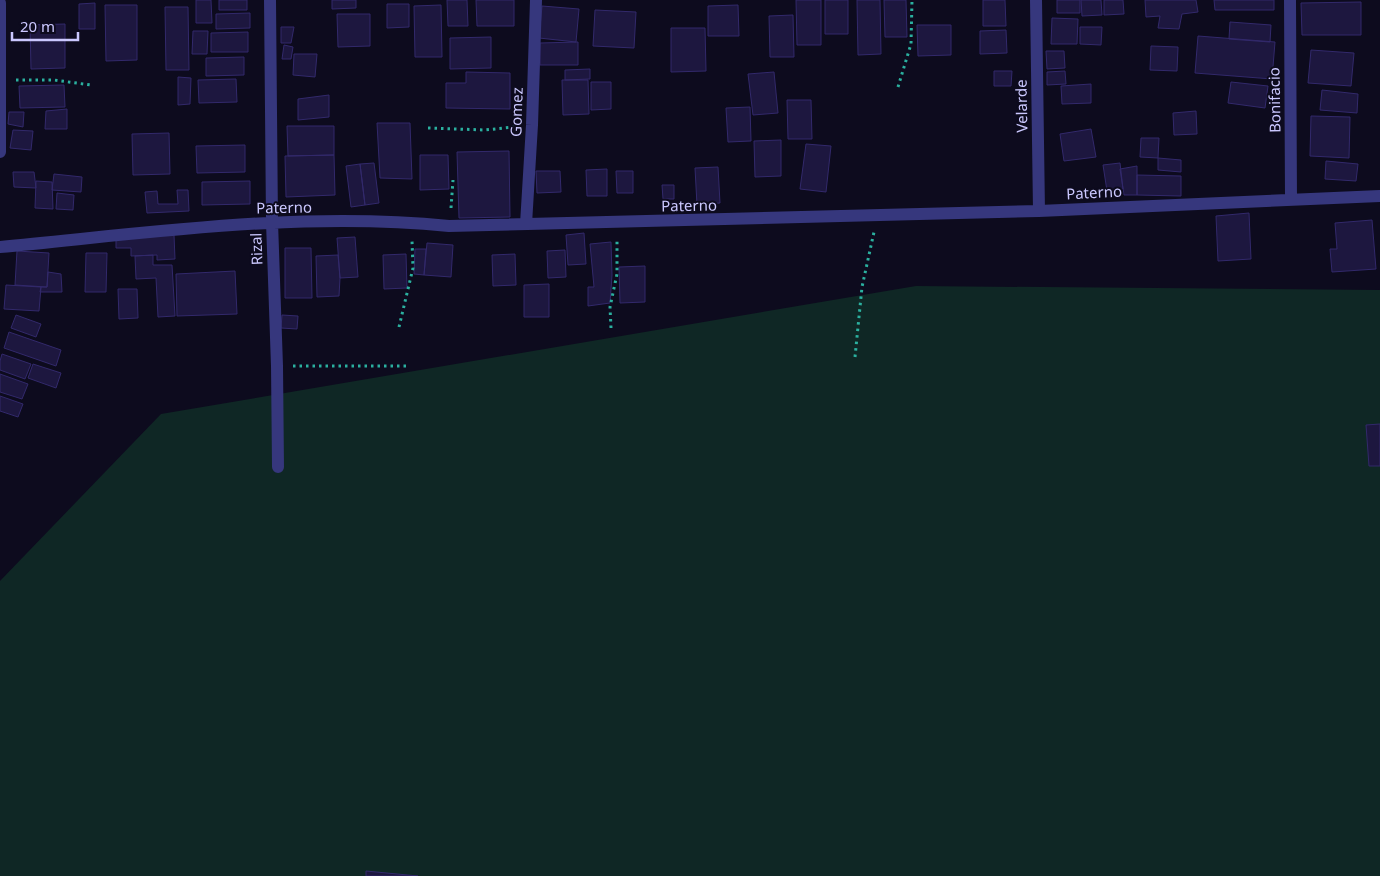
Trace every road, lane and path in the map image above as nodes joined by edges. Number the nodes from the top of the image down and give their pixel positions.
1 (270, 0) edge
2 (536, 0) edge
3 (912, 0) edge
4 (1036, 0) edge
5 (1290, 0) edge
6 (0, 3) edge
7 (0, 80) edge
8 (91, 85) dead end
9 (898, 87) dead end
10 (532, 125) junction
11 (428, 128) dead end
12 (0, 152) edge
13 (453, 180) dead end
14 (1380, 196) edge
15 (1291, 199) junction
16 (1039, 211) junction
17 (878, 216) junction
18 (272, 222) junction
19 (618, 222) junction
20 (412, 223) junction
21 (526, 224) junction
22 (449, 226) junction
23 (0, 247) edge
24 (399, 326) dead end
25 (611, 328) dead end
26 (855, 357) dead end
27 (277, 366) junction
28 (409, 366) dead end
29 (278, 467) dead end

1 - 18 street, Rizal
2 - 10 street, Gomez
3 - 9 path
4 - 16 street, Velarde
5 - 15 street, Bonifacio
6 - 7 street
7 - 8 path
7 - 12 street
10 - 11 path
10 - 21 street, Gomez
13 - 22 path
14 - 15 street, Paterno
15 - 16 street, Paterno
16 - 17 street, Paterno
17 - 19 street, Paterno
17 - 26 path
18 - 20 street, Paterno
18 - 23 street, Paterno
18 - 27 street, Rizal
19 - 21 street, Paterno
19 - 25 path
20 - 22 street, Paterno
20 - 24 path
21 - 22 street, Paterno
27 - 28 path
27 - 29 street, Rizal

